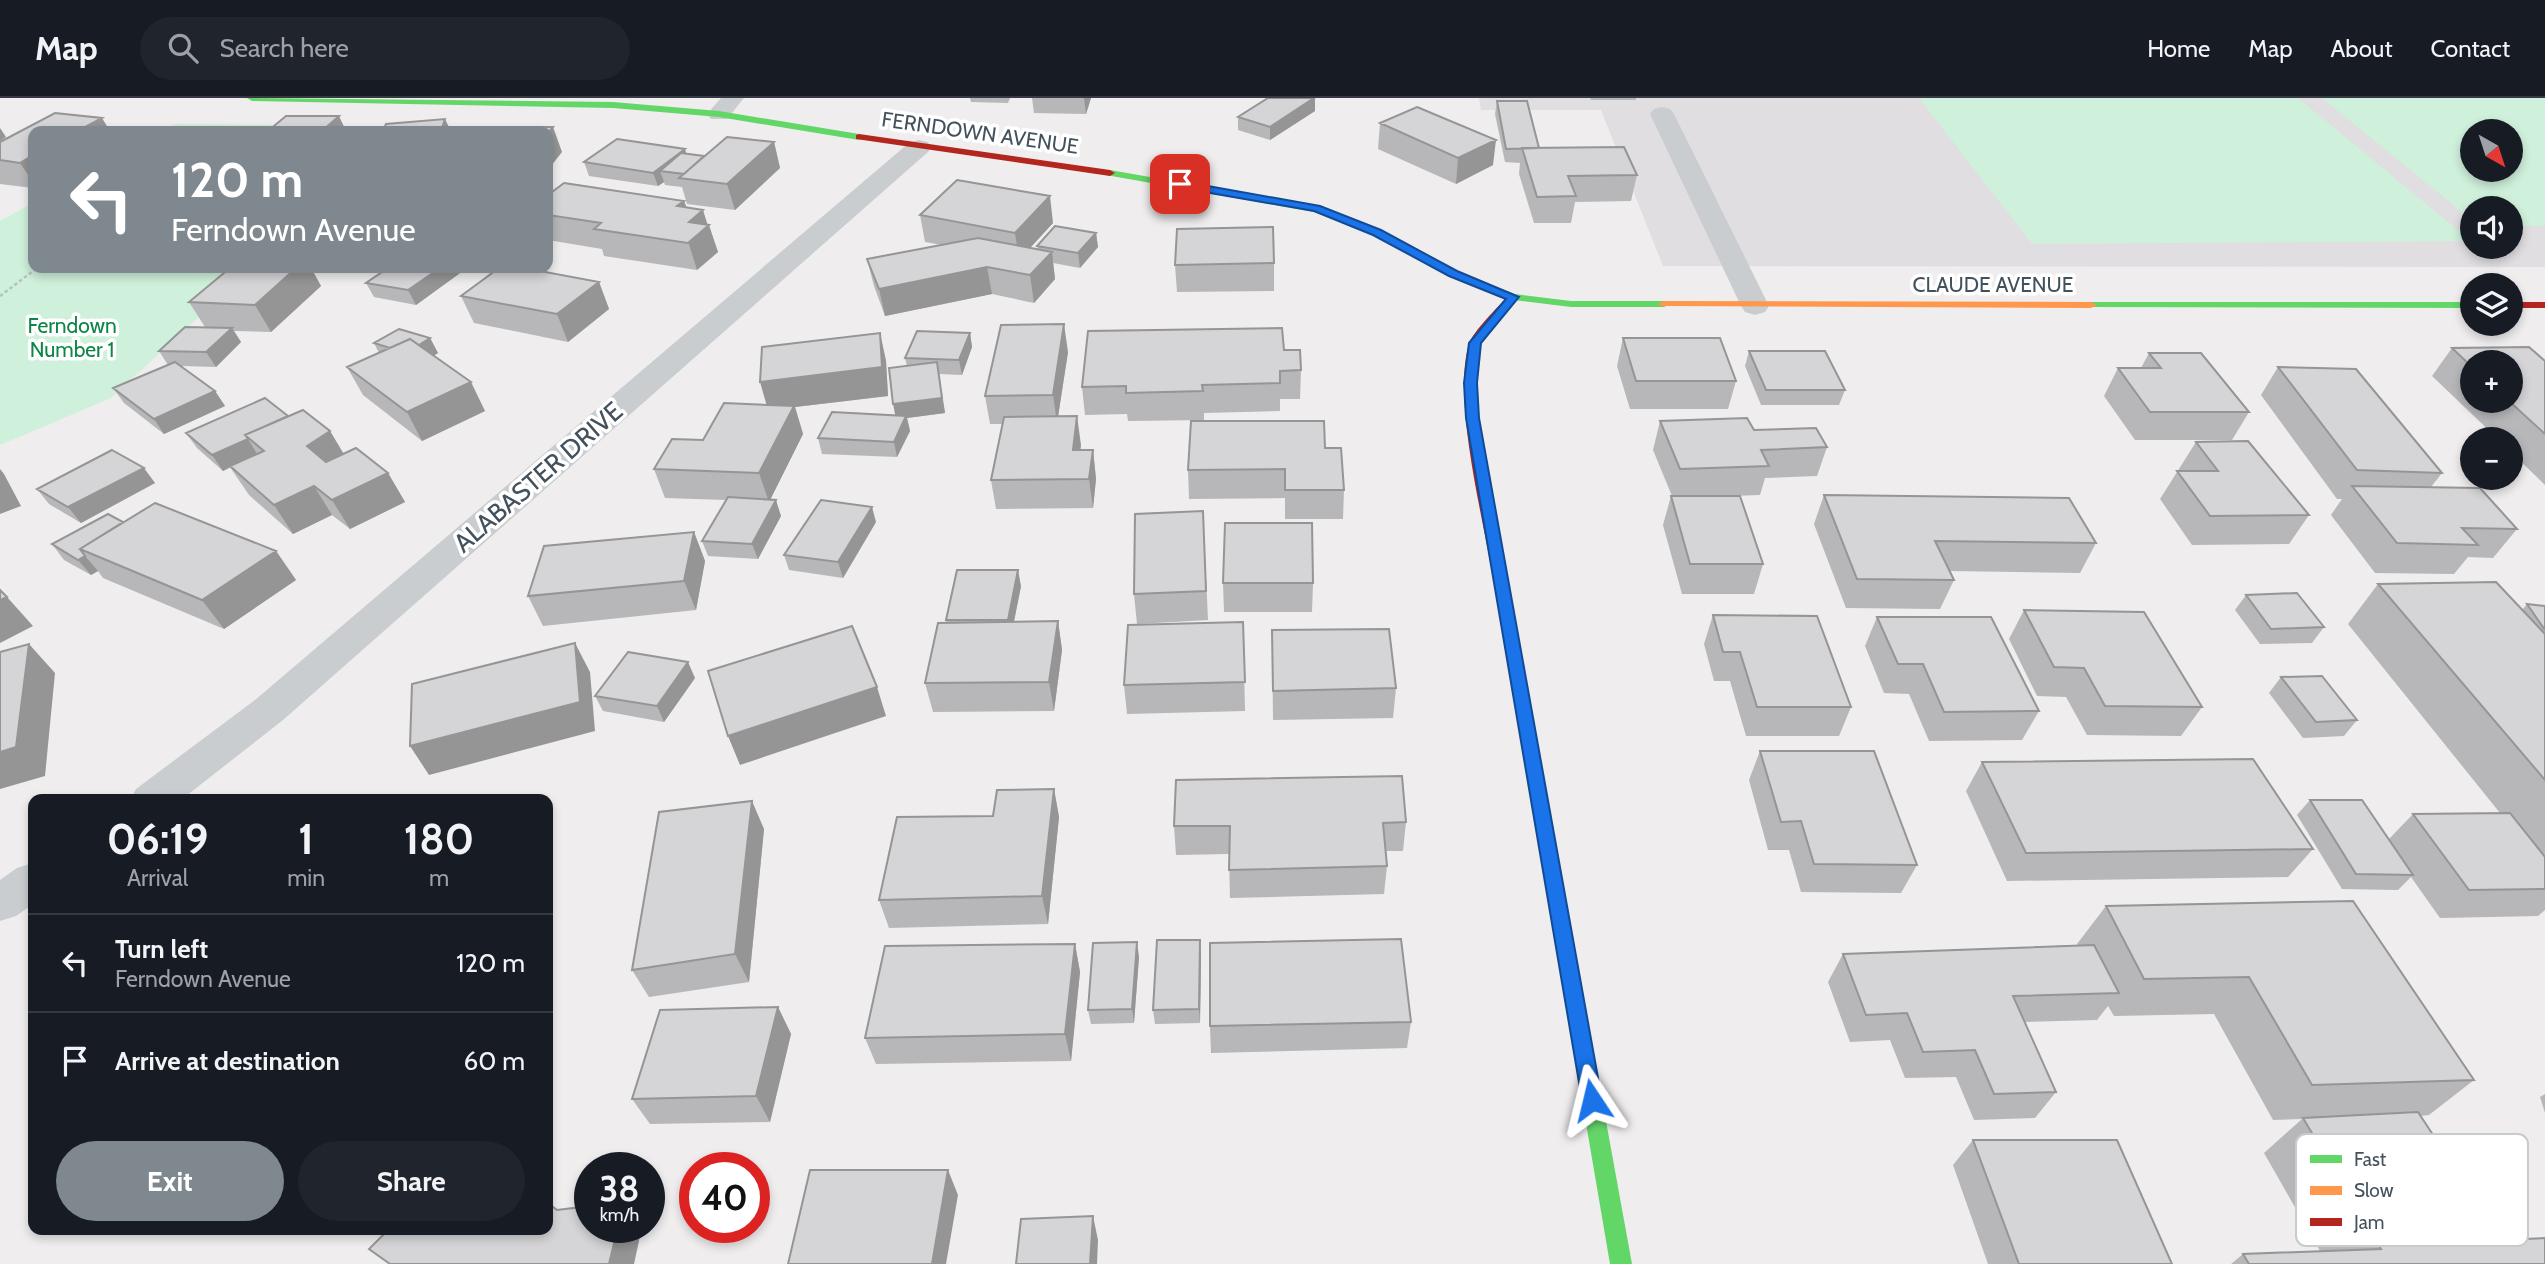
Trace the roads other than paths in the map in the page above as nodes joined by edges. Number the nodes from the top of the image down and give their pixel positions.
1 (252, 98) edge
2 (726, 106) edge
3 (1662, 114) dead end
4 (919, 147) junction
5 (1513, 297) junction
6 (2460, 305) edge
7 (2523, 305) edge
8 (2545, 305) edge
9 (1755, 306) junction
10 (159, 794) edge
11 (28, 884) edge
12 (0, 902) edge
13 (1621, 1264) edge

1 - 2 main road, FERNDOWN AVENUE
2 - 4 main road, FERNDOWN AVENUE
3 - 9 street
4 - 5 main road, FERNDOWN AVENUE
4 - 10 street, ALABASTER DRIVE
5 - 9 main road, CLAUDE AVENUE
5 - 13 main road
6 - 9 main road, CLAUDE AVENUE
7 - 8 main road
11 - 12 street

